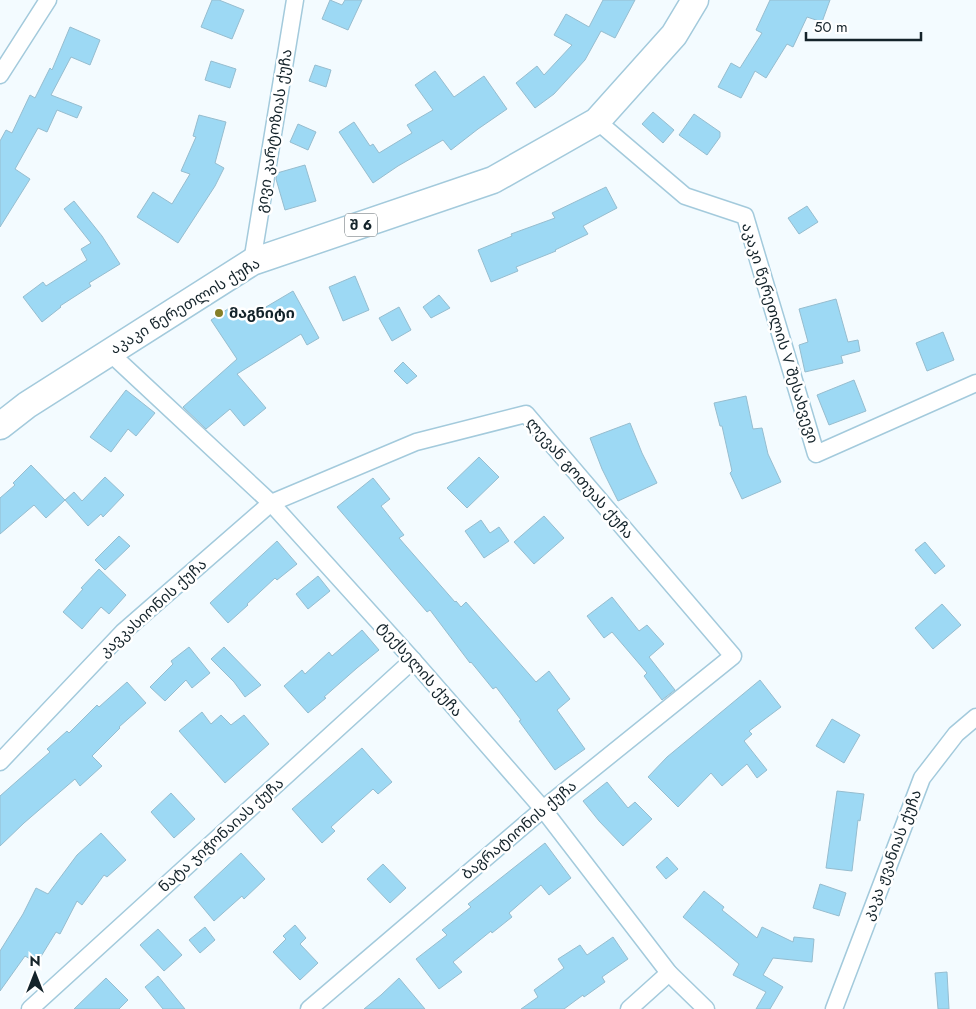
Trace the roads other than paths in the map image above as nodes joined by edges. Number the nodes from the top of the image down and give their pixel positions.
1 (48, 0) edge
2 (295, 0) edge
3 (695, 0) edge
4 (0, 75) edge
5 (597, 121) junction
6 (252, 262) junction
7 (109, 352) junction
8 (976, 383) edge
9 (0, 426) edge
10 (271, 503) junction
11 (734, 656) joint
12 (413, 660) junction
13 (976, 717) edge
14 (0, 762) edge
15 (543, 809) junction
16 (669, 973) junction
17 (30, 1009) edge
18 (309, 1009) edge
19 (629, 1009) edge
20 (706, 1009) edge
21 (834, 1009) edge

1 - 4 street
2 - 6 street, გივი კარტოზიას ქუჩა
3 - 5 main road, აკაკი წერეთლის ქუჩა / შ 6
5 - 6 main road, აკაკი წერეთლის ქუჩა / შ 6
5 - 8 street, აკაკი წერეთლის V შესახვევი
6 - 7 main road, აკაკი წერეთლის ქუჩა / შ 6
7 - 9 main road, აკაკი წერეთლის ქუჩა / შ 6
7 - 10 street, ტექსელის ქუჩა
10 - 11 street, ლევან გოთუას ქუჩა
10 - 12 street, ტექსელის ქუჩა
10 - 14 street, კავკასიონის ქუჩა
11 - 15 street, ბაგრატიონის ქუჩა
12 - 15 street, ტექსელის ქუჩა
12 - 17 street, ნატა ჯიჭონაიას ქუჩა
13 - 21 street, კაკა ჟვანიას ქუჩა
15 - 16 street, ტექსელის ქუჩა
15 - 18 street, ბაგრატიონის ქუჩა
16 - 19 street
16 - 20 street, ტექსელის ქუჩა

